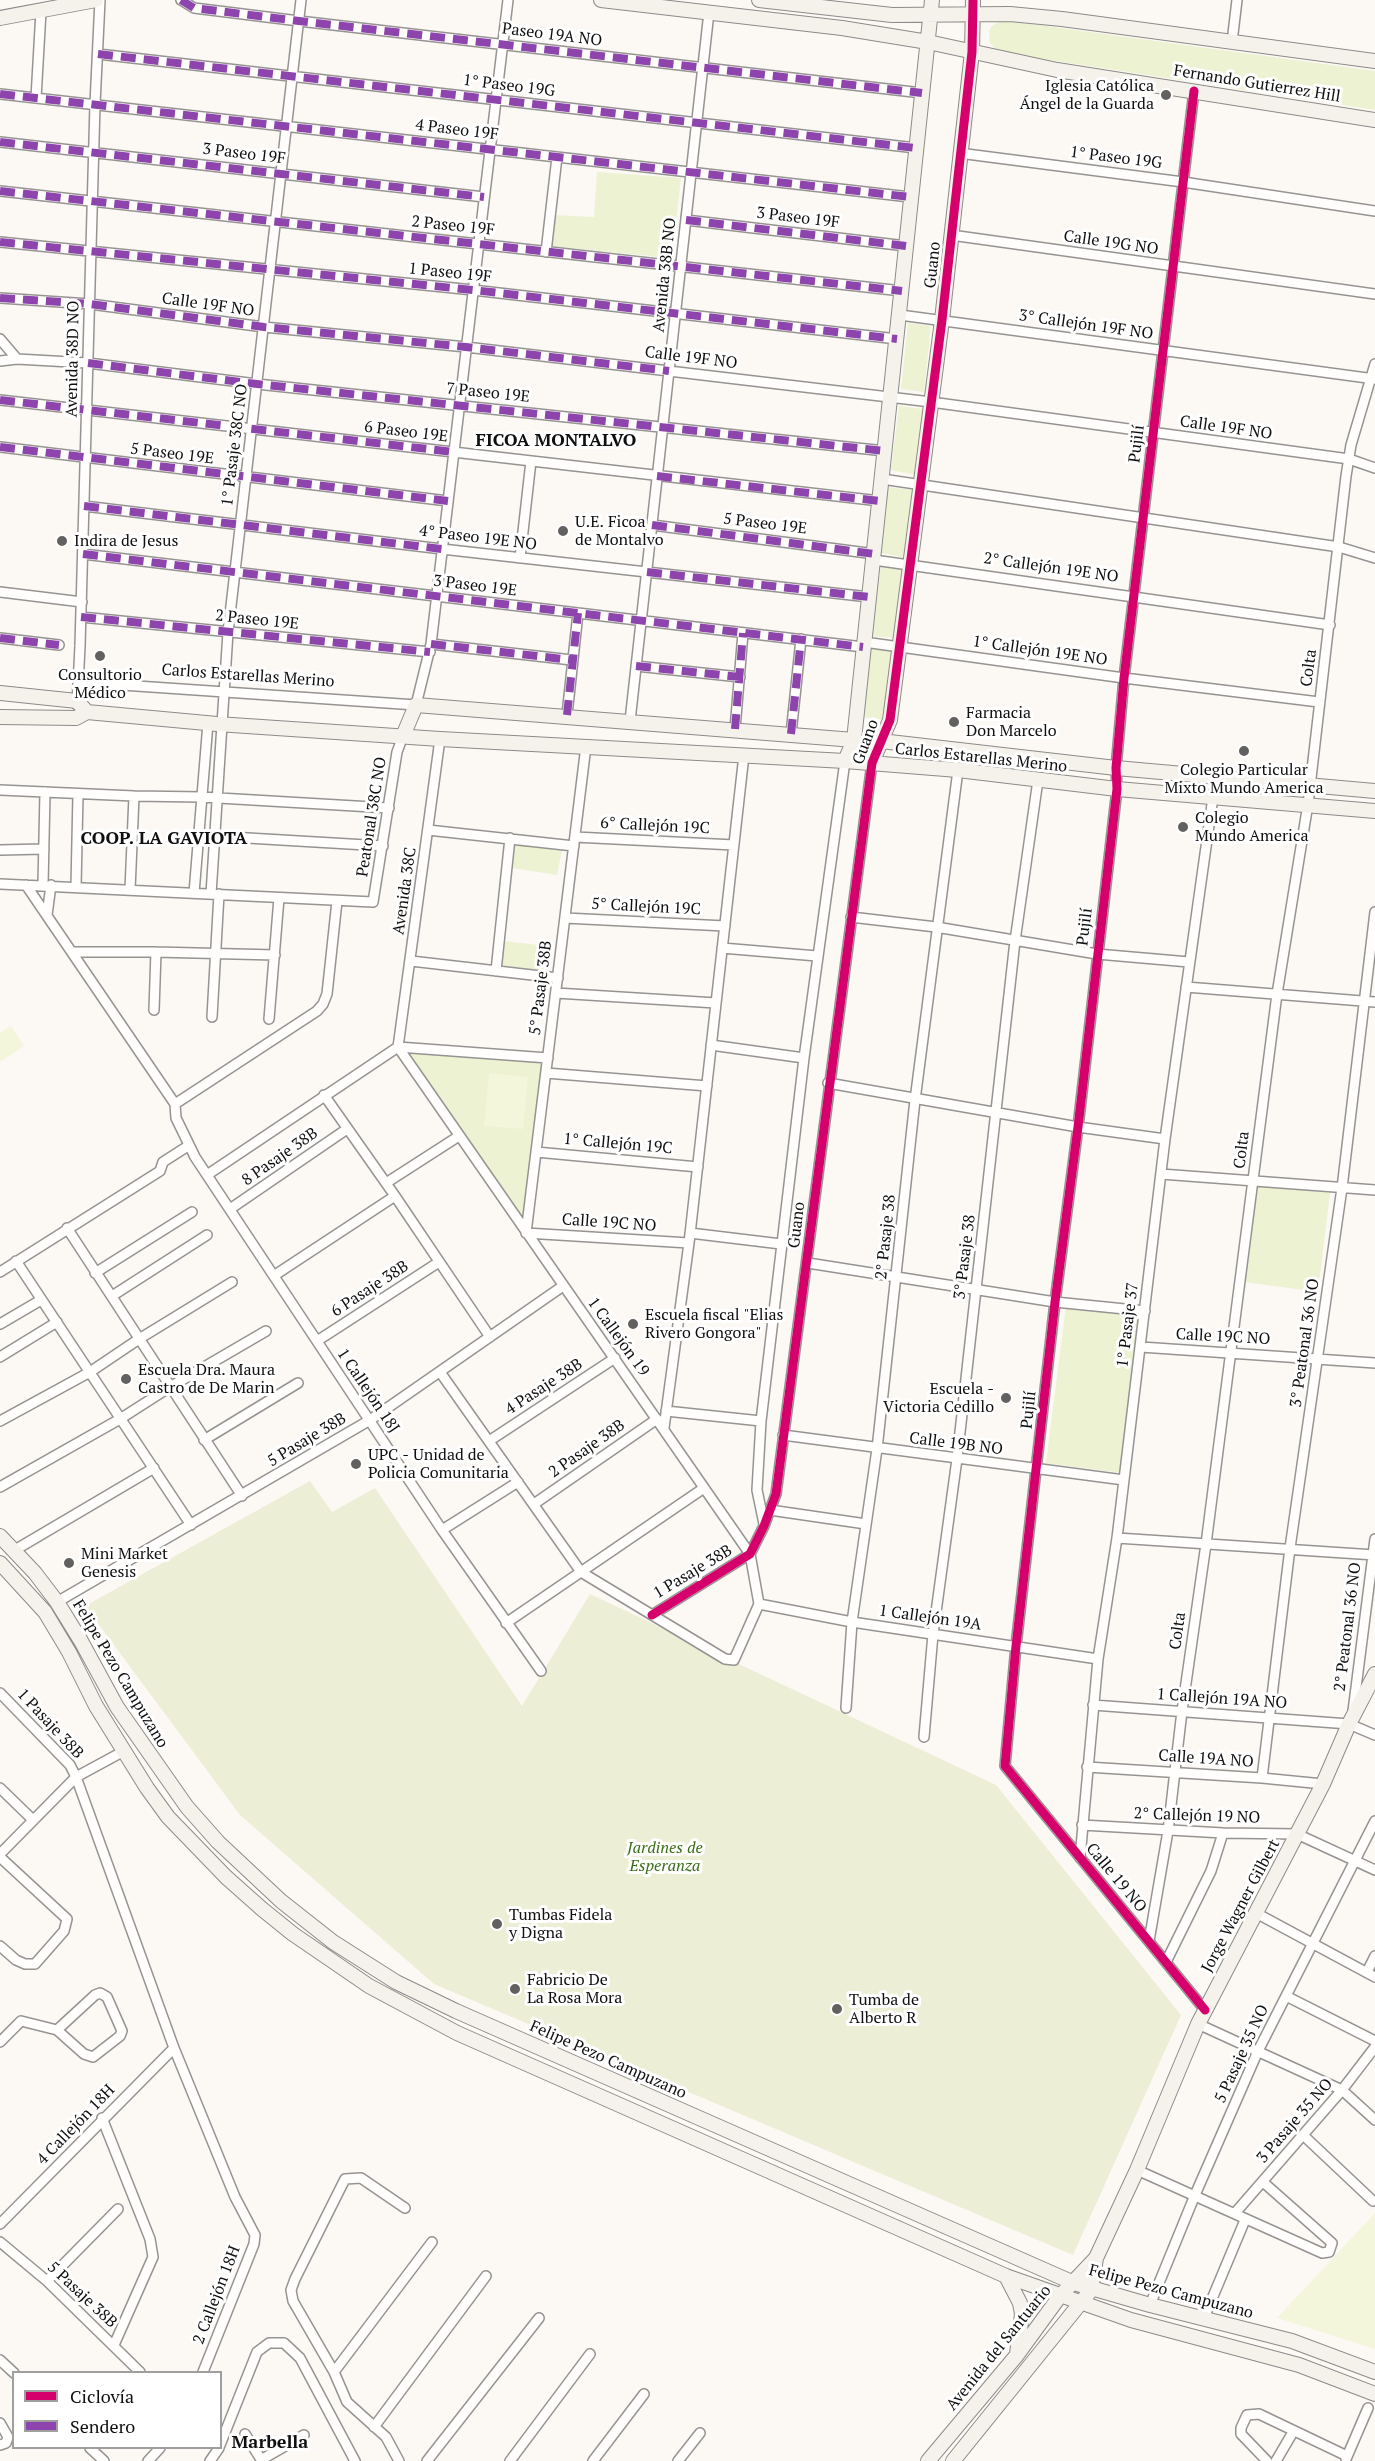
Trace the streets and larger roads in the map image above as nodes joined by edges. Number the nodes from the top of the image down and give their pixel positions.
1 (98, 0) edge
2 (181, 0) edge
3 (301, 0) edge
4 (508, 0) edge
5 (601, 0) edge
6 (759, 0) edge
7 (932, 0) edge
8 (1237, 0) edge
9 (974, 7) edge
10 (41, 11) junction
11 (709, 12) junction
12 (930, 15) junction
13 (0, 18) edge
14 (299, 21) junction
15 (928, 42) junction
16 (1232, 42) junction
17 (502, 44) junction
18 (972, 52) junction
19 (98, 54) junction
20 (1375, 61) edge
21 (703, 68) junction
22 (292, 77) junction
23 (1194, 92) junction
24 (922, 93) junction
25 (0, 94) edge
26 (36, 98) junction
27 (495, 100) junction
28 (95, 104) junction
29 (1375, 120) edge
30 (696, 124) junction
31 (288, 125) junction
32 (0, 142) edge
33 (916, 148) junction
34 (489, 149) junction
35 (94, 152) junction
36 (959, 153) junction
37 (557, 157) junction
38 (691, 172) junction
39 (282, 174) junction
40 (1183, 182) junction
41 (0, 191) edge
42 (484, 197) junction
43 (910, 197) junction
44 (93, 201) junction
45 (1375, 211) edge
46 (686, 220) junction
47 (277, 222) junction
48 (951, 235) junction
49 (0, 242) edge
50 (478, 244) junction
51 (906, 246) junction
52 (91, 249) junction
53 (546, 252) junction
54 (681, 266) junction
55 (1173, 267) junction
56 (271, 269) junction
57 (473, 290) junction
58 (902, 291) junction
59 (1375, 294) edge
60 (0, 298) edge
61 (90, 304) junction
62 (675, 313) junction
63 (900, 315) junction
64 (942, 320) junction
65 (264, 327) junction
66 (0, 339) edge
67 (897, 339) junction
68 (466, 347) junction
69 (1163, 350) junction
70 (17, 359) junction
71 (0, 361) edge
72 (88, 363) junction
73 (1375, 364) edge
74 (669, 371) junction
75 (1373, 379) edge
76 (257, 384) junction
77 (892, 397) junction
78 (0, 400) edge
79 (932, 402) junction
80 (459, 405) junction
81 (87, 410) junction
82 (663, 426) junction
83 (252, 429) junction
84 (1153, 433) junction
85 (0, 447) edge
86 (885, 451) junction
87 (454, 452) junction
88 (86, 458) junction
89 (1349, 459) junction
90 (531, 461) junction
91 (1375, 468) edge
92 (657, 476) junction
93 (246, 478) junction
94 (882, 479) junction
95 (921, 484) junction
96 (448, 501) junction
97 (880, 501) junction
98 (84, 506) junction
99 (1143, 516) junction
100 (241, 525) junction
101 (652, 525) junction
102 (1339, 547) junction
103 (442, 549) junction
104 (83, 554) junction
105 (874, 557) junction
106 (520, 558) junction
107 (1375, 558) edge
108 (910, 563) junction
109 (235, 571) junction
110 (647, 572) junction
111 (0, 592) edge
112 (437, 596) junction
113 (1134, 596) junction
114 (869, 597) junction
115 (82, 602) junction
116 (578, 613) junction
117 (81, 617) junction
118 (641, 621) junction
119 (1330, 625) junction
120 (228, 632) junction
121 (743, 633) junction
122 (0, 638) edge
123 (801, 639) junction
124 (864, 644) junction
125 (59, 645) dead end
126 (900, 646) junction
127 (430, 648) junction
128 (572, 660) junction
129 (636, 666) junction
130 (740, 677) junction
131 (1124, 678) junction
132 (78, 682) junction
133 (224, 690) junction
134 (0, 693) edge
135 (77, 701) junction
136 (1319, 702) junction
137 (416, 705) junction
138 (81, 715) junction
139 (567, 715) junction
140 (0, 717) edge
141 (630, 721) junction
142 (215, 724) junction
143 (735, 729) junction
144 (791, 734) junction
145 (403, 736) junction
146 (441, 739) junction
147 (854, 740) junction
148 (882, 741) junction
149 (586, 746) junction
150 (744, 755) junction
151 (845, 761) junction
152 (872, 763) junction
153 (1116, 768) junction
154 (958, 770) junction
155 (1038, 780) junction
156 (1310, 786) junction
157 (1117, 789) junction
158 (0, 790) edge
159 (1375, 791) edge
160 (45, 792) junction
161 (78, 794) junction
162 (134, 796) junction
163 (202, 797) junction
164 (1214, 797) junction
165 (217, 799) junction
166 (1308, 804) junction
167 (389, 808) junction
168 (1375, 811) edge
169 (428, 830) junction
170 (214, 836) junction
171 (510, 838) junction
172 (575, 842) junction
173 (734, 845) junction
174 (383, 846) junction
175 (0, 849) edge
176 (44, 849) junction
177 (0, 884) edge
178 (26, 885) junction
179 (47, 885) junction
180 (76, 887) junction
181 (130, 890) junction
182 (194, 893) junction
183 (215, 894) junction
184 (279, 897) junction
185 (337, 901) junction
186 (1375, 912) edge
187 (47, 915) junction
188 (851, 917) junction
189 (565, 918) junction
190 (725, 926) junction
191 (936, 927) junction
192 (1015, 941) junction
193 (723, 948) junction
194 (73, 952) junction
195 (156, 952) junction
196 (215, 953) junction
197 (1097, 954) junction
198 (275, 955) junction
199 (817, 956) junction
200 (411, 961) junction
201 (1189, 962) junction
202 (496, 971) junction
203 (558, 978) junction
204 (1186, 987) junction
205 (556, 993) junction
206 (1277, 994) junction
207 (1364, 1001) junction
208 (1375, 1002) edge
209 (716, 1003) junction
210 (154, 1010) dead end
211 (212, 1017) dead end
212 (269, 1019) dead end
213 (711, 1045) junction
214 (398, 1047) junction
215 (804, 1058) junction
216 (548, 1059) junction
217 (546, 1073) junction
218 (828, 1083) junction
219 (707, 1086) junction
220 (324, 1095) junction
221 (915, 1100) junction
222 (175, 1104) junction
223 (998, 1112) junction
224 (1078, 1126) junction
225 (347, 1129) junction
226 (459, 1136) junction
227 (1165, 1139) junction
228 (188, 1146) junction
229 (536, 1152) junction
230 (698, 1167) junction
231 (1161, 1174) junction
232 (207, 1175) junction
233 (1253, 1182) junction
234 (386, 1183) junction
235 (1342, 1188) junction
236 (1375, 1191) edge
237 (395, 1196) junction
238 (230, 1209) junction
239 (192, 1212) dead end
240 (67, 1228) junction
241 (526, 1233) junction
242 (207, 1235) dead end
243 (689, 1238) junction
244 (781, 1244) junction
245 (16, 1261) junction
246 (439, 1262) junction
247 (808, 1263) junction
248 (0, 1272) edge
249 (95, 1273) junction
250 (274, 1275) junction
251 (897, 1276) junction
252 (232, 1282) dead end
253 (563, 1286) junction
254 (975, 1289) junction
255 (112, 1296) junction
256 (41, 1300) junction
257 (1055, 1302) junction
258 (1145, 1311) junction
259 (57, 1322) junction
260 (0, 1324) edge
261 (266, 1331) dead end
262 (490, 1337) junction
263 (139, 1339) junction
264 (317, 1341) junction
265 (1142, 1347) junction
266 (1231, 1353) junction
267 (0, 1357) edge
268 (615, 1358) junction
269 (1318, 1358) junction
270 (1375, 1364) edge
271 (90, 1372) junction
272 (440, 1372) junction
273 (298, 1383) dead end
274 (170, 1387) junction
275 (666, 1411) junction
276 (120, 1419) junction
277 (657, 1419) junction
278 (370, 1420) junction
279 (761, 1420) junction
280 (0, 1421) edge
281 (664, 1428) junction
282 (783, 1435) junction
283 (204, 1440) junction
284 (489, 1441) junction
285 (877, 1449) junction
286 (957, 1459) junction
287 (154, 1468) junction
288 (1038, 1469) junction
289 (1124, 1480) junction
290 (518, 1482) junction
291 (0, 1486) edge
292 (704, 1488) junction
293 (242, 1496) junction
294 (534, 1504) junction
295 (770, 1510) junction
296 (866, 1524) junction
297 (191, 1526) junction
298 (764, 1526) junction
299 (442, 1530) junction
300 (0, 1536) edge
301 (1117, 1538) junction
302 (1375, 1539) edge
303 (1206, 1544) junction
304 (1290, 1548) junction
305 (15, 1550) junction
306 (750, 1554) junction
307 (1374, 1555) edge
308 (0, 1563) edge
309 (582, 1572) junction
310 (57, 1602) junction
311 (759, 1604) junction
312 (652, 1615) junction
313 (852, 1622) junction
314 (506, 1623) junction
315 (933, 1634) junction
316 (1016, 1646) junction
317 (1098, 1659) junction
318 (541, 1671) dead end
319 (1375, 1674) edge
320 (0, 1693) edge
321 (1093, 1705) junction
322 (846, 1708) dead end
323 (1182, 1711) junction
324 (1270, 1717) junction
325 (1351, 1722) junction
326 (1375, 1735) edge
327 (924, 1737) dead end
328 (124, 1751) junction
329 (1005, 1766) joint
330 (1087, 1767) junction
331 (1174, 1772) junction
332 (76, 1777) junction
333 (1262, 1778) junction
334 (1323, 1784) junction
335 (0, 1788) edge
336 (33, 1820) junction
337 (1375, 1821) edge
338 (1082, 1825) junction
339 (1168, 1831) junction
340 (1223, 1833) junction
341 (1297, 1834) junction
342 (0, 1855) edge
343 (1080, 1858) junction
344 (1356, 1861) junction
345 (1375, 1870) edge
346 (1256, 1913) junction
347 (1149, 1941) junction
348 (1311, 1945) junction
349 (0, 1946) edge
350 (1375, 1956) edge
351 (1166, 1962) junction
352 (1371, 1975) edge
353 (1286, 1996) junction
354 (1205, 2010) junction
355 (1198, 2024) junction
356 (57, 2030) junction
357 (1375, 2041) edge
358 (0, 2042) edge
359 (1375, 2046) edge
360 (174, 2048) junction
361 (1258, 2051) junction
362 (1342, 2090) junction
363 (102, 2118) junction
364 (1375, 2120) edge
365 (1303, 2135) junction
366 (1137, 2170) junction
367 (1263, 2182) junction
368 (1194, 2195) junction
369 (1373, 2201) dead end
370 (405, 2208) dead end
371 (118, 2209) dead end
372 (1235, 2213) junction
373 (1245, 2220) junction
374 (0, 2224) edge
375 (252, 2228) joint
376 (0, 2242) edge
377 (432, 2242) dead end
378 (1096, 2258) junction
379 (486, 2276) dead end
380 (1006, 2276) junction
381 (47, 2281) junction
382 (1074, 2283) junction
383 (1091, 2290) junction
384 (1060, 2296) junction
385 (1081, 2302) junction
386 (1150, 2306) junction
387 (539, 2318) dead end
388 (1204, 2318) junction
389 (114, 2345) junction
390 (590, 2354) dead end
391 (1017, 2355) junction
392 (0, 2360) edge
393 (12, 2371) edge
394 (139, 2371) edge
395 (204, 2371) edge
396 (334, 2372) junction
397 (1375, 2372) edge
398 (644, 2394) dead end
399 (1375, 2394) edge
400 (1368, 2408) dead end
401 (0, 2423) edge
402 (374, 2427) junction
403 (1293, 2432) junction
404 (700, 2433) dead end
405 (245, 2434) dead end
406 (304, 2435) dead end
407 (222, 2441) edge
408 (0, 2445) edge
409 (91, 2449) edge
410 (158, 2449) edge
411 (1346, 2458) edge
412 (262, 2460) edge
413 (104, 2461) edge
414 (147, 2461) edge
415 (356, 2461) edge
416 (399, 2461) edge
417 (427, 2461) edge
418 (510, 2461) edge
419 (593, 2461) edge
420 (678, 2461) edge
421 (928, 2461) edge
422 (953, 2461) edge
423 (1267, 2461) edge
424 (1276, 2461) edge

1 - 10 street
1 - 19 street, Avenida 38D NO
2 - 14 street, Paseo 19A NO
3 - 14 street, 1° Pasaje 38C NO
4 - 17 street
5 - 11 street, Fernando Gutierrez Hill
6 - 12 street
7 - 12 street, Guano
8 - 16 street
9 - 12 street
9 - 16 street
9 - 18 street, Guano
10 - 13 street
10 - 26 street
11 - 15 street, Fernando Gutierrez Hill
11 - 21 street, Avenida 38B NO
12 - 15 street, Guano
14 - 17 street, Paseo 19A NO
14 - 22 street, 1° Pasaje 38C NO
15 - 18 street, Fernando Gutierrez Hill
15 - 24 street, Guano
16 - 20 street
17 - 21 street, Paseo 19A NO
17 - 27 street
18 - 23 street, Fernando Gutierrez Hill
18 - 36 street, Guano
19 - 22 street, 1° Paseo 19G
19 - 28 street, Avenida 38D NO
21 - 24 street, Paseo 19A NO
21 - 30 street, Avenida 38B NO
22 - 27 street, 1° Paseo 19G
22 - 31 street, 1° Pasaje 38C NO
23 - 29 street, Fernando Gutierrez Hill
23 - 40 street, Pujilí
24 - 33 street, Guano
25 - 26 street, 4 Paseo 19F
26 - 28 street, 4 Paseo 19F
27 - 30 street, 1° Paseo 19G
27 - 34 street
28 - 31 street, 4 Paseo 19F
28 - 35 street, Avenida 38D NO
30 - 33 street, 1° Paseo 19G
30 - 38 street, Avenida 38B NO
31 - 34 street, 4 Paseo 19F
31 - 39 street, 1° Pasaje 38C NO
32 - 35 street, 3 Paseo 19F
33 - 43 street, Guano
34 - 37 street, 4 Paseo 19F
34 - 42 street
35 - 39 street, 3 Paseo 19F
35 - 44 street, Avenida 38D NO
36 - 40 street, 1° Paseo 19G
36 - 48 street, Guano
37 - 38 street, 4 Paseo 19F
37 - 53 street
38 - 43 street, 4 Paseo 19F
38 - 46 street, Avenida 38B NO
39 - 42 street, 3 Paseo 19F
39 - 47 street, 1° Pasaje 38C NO
40 - 45 street, 1° Paseo 19G
40 - 55 street, Pujilí
41 - 44 street, 2 Paseo 19F
42 - 50 street
43 - 51 street, Guano
44 - 47 street, 2 Paseo 19F
44 - 52 street, Avenida 38D NO
46 - 51 street, 3 Paseo 19F
46 - 54 street, Avenida 38B NO
47 - 50 street, 2 Paseo 19F
47 - 56 street, 1° Pasaje 38C NO
48 - 55 street, Calle 19G NO
48 - 64 street, Guano
49 - 52 street, 1 Paseo 19F
50 - 53 street, 2 Paseo 19F
50 - 57 street
51 - 58 street, Guano
52 - 56 street, 1 Paseo 19F
52 - 61 street, Avenida 38D NO
53 - 54 street, 2 Paseo 19F
54 - 58 street, 2 Paseo 19F
54 - 62 street, Avenida 38B NO
55 - 59 street, Calle 19G NO
55 - 69 street, Pujilí
56 - 57 street, 1 Paseo 19F
56 - 65 street, 1° Pasaje 38C NO
57 - 62 street, 1 Paseo 19F
57 - 68 street
58 - 63 street, Guano
60 - 61 street, Calle 19F NO
61 - 65 street, Calle 19F NO
61 - 72 street, Avenida 38D NO
62 - 67 street, 1 Paseo 19F
62 - 74 street, Avenida 38B NO
63 - 64 street, 3° Callejón 19F NO
63 - 67 street, Guano
64 - 69 street, 3° Callejón 19F NO
64 - 79 street, Guano
65 - 68 street, Calle 19F NO
65 - 76 street, 1° Pasaje 38C NO
66 - 70 street
67 - 77 street, Guano
68 - 74 street, Calle 19F NO
68 - 80 street
69 - 75 street, 3° Callejón 19F NO
69 - 84 street, Pujilí
70 - 71 street, 7 Paseo 19E
70 - 72 street, 7 Paseo 19E
72 - 76 street, 7 Paseo 19E
72 - 81 street, Avenida 38D NO
73 - 75 street, Colta
74 - 77 street, Calle 19F NO
74 - 82 street, Avenida 38B NO
75 - 89 street, Colta
76 - 80 street, 7 Paseo 19E
76 - 83 street, 1° Pasaje 38C NO
77 - 79 street, Calle 19F NO
77 - 86 street, Guano
78 - 81 street, 6 Paseo 19E
79 - 84 street, Calle 19F NO
79 - 95 street, Guano
80 - 82 street, 7 Paseo 19E
80 - 87 street
81 - 83 street, 6 Paseo 19E
81 - 88 street, Avenida 38D NO
82 - 86 street, 7 Paseo 19E
82 - 92 street, Avenida 38B NO
83 - 87 street, 6 Paseo 19E
83 - 93 street, 1° Pasaje 38C NO
84 - 89 street, Calle 19F NO
84 - 99 street, Pujilí
85 - 88 street, 5 Paseo 19E
86 - 94 street, Guano
87 - 90 street, 6 Paseo 19E
87 - 96 street
88 - 93 street, 5 Paseo 19E
88 - 98 street, Avenida 38D NO
89 - 91 street, Calle 19F NO
89 - 102 street, Colta
90 - 92 street, 6 Paseo 19E
90 - 106 street
92 - 97 street, 6 Paseo 19E
92 - 101 street, Avenida 38B NO
93 - 96 street, 5 Paseo 19E
93 - 100 street, 1° Pasaje 38C NO
94 - 95 street
94 - 97 street, Guano
95 - 99 street
95 - 108 street, Guano
96 - 103 street
97 - 105 street, Guano
98 - 100 street, 4° Paseo 19E NO
98 - 104 street, Avenida 38D NO
99 - 102 street
99 - 113 street, Pujilí
100 - 103 street, 4° Paseo 19E NO
100 - 109 street, 1° Pasaje 38C NO
101 - 105 street, 5 Paseo 19E
101 - 110 street, Avenida 38B NO
102 - 107 street
102 - 119 street, Colta
103 - 106 street, 4° Paseo 19E NO
103 - 112 street
104 - 109 street, 3 Paseo 19E
104 - 115 street, Avenida 38D NO
105 - 108 street, 2° Callejón 19E NO
105 - 114 street, Guano
106 - 110 street, 4° Paseo 19E NO
108 - 113 street, 2° Callejón 19E NO
108 - 126 street, Guano
109 - 112 street, 3 Paseo 19E
109 - 120 street, 1° Pasaje 38C NO
110 - 114 street, 4° Paseo 19E NO
110 - 118 street, Avenida 38B NO
111 - 115 street
112 - 116 street, 3 Paseo 19E
112 - 127 street
113 - 119 street, 2° Callejón 19E NO
113 - 131 street, Pujilí
114 - 124 street, Guano
115 - 117 street, Avenida 38D NO
116 - 118 street, 3 Paseo 19E
116 - 128 street
117 - 120 street, 2 Paseo 19E
117 - 132 street, Avenida 38D NO
118 - 121 street, 3 Paseo 19E
118 - 129 street, Avenida 38B NO
119 - 136 street, Colta
120 - 127 street, 2 Paseo 19E
120 - 133 street, 1° Pasaje 38C NO
121 - 123 street, 3 Paseo 19E
121 - 130 street
122 - 125 street
123 - 124 street, 3 Paseo 19E
123 - 144 street
124 - 126 street, 1° Callejón 19E NO
124 - 147 street, Guano
126 - 131 street, 1° Callejón 19E NO
126 - 148 street, Guano
127 - 128 street, 2 Paseo 19E
127 - 137 street
128 - 139 street
129 - 130 street
129 - 141 street, Avenida 38B NO
130 - 143 street
131 - 136 street, 1° Callejón 19E NO
131 - 153 street, Pujilí
132 - 133 street, Carlos Estarellas Merino
132 - 135 street, Avenida 38D NO
133 - 137 street, Carlos Estarellas Merino
133 - 142 street, 1° Pasaje 38C NO
134 - 135 street
135 - 138 street
136 - 156 street, Colta
137 - 139 street, Carlos Estarellas Merino
137 - 145 street
138 - 140 street, Carlos Estarellas Merino
138 - 142 street, Carlos Estarellas Merino
139 - 141 street, Carlos Estarellas Merino
141 - 143 street, Carlos Estarellas Merino
142 - 145 street, Carlos Estarellas Merino
142 - 163 street, 1° Pasaje 38C NO
142 - 165 street, 1° Pasaje 38C NO
143 - 144 street, Carlos Estarellas Merino
144 - 147 street, Carlos Estarellas Merino
145 - 146 street, Carlos Estarellas Merino
145 - 167 street, Peatonal 38C NO
146 - 149 street, Carlos Estarellas Merino
146 - 169 street, Avenida 38C
147 - 148 street, Carlos Estarellas Merino
147 - 151 street, Guano
148 - 152 street, Guano
148 - 153 street, Carlos Estarellas Merino
149 - 150 street, Carlos Estarellas Merino
149 - 172 street, 5° Pasaje 38B
150 - 151 street, Carlos Estarellas Merino
150 - 173 street
151 - 152 street, Carlos Estarellas Merino
151 - 199 street, Guano
152 - 154 street, Carlos Estarellas Merino
152 - 188 street, Guano
153 - 156 street, Carlos Estarellas Merino
153 - 157 street, Pujilí
154 - 155 street, Carlos Estarellas Merino
154 - 191 street, 2° Pasaje 38
155 - 157 street, Carlos Estarellas Merino
155 - 192 street, 3° Pasaje 38
156 - 159 street, Carlos Estarellas Merino
156 - 166 street, Colta
157 - 164 street, Carlos Estarellas Merino
157 - 197 street, Pujilí
158 - 160 street
160 - 161 street
160 - 176 street
161 - 162 street
161 - 180 street
162 - 163 street
162 - 181 street
163 - 165 street
163 - 182 street, 1° Pasaje 38C NO
164 - 166 street, Carlos Estarellas Merino
164 - 201 street, 1° Pasaje 37
165 - 167 street
165 - 170 street, 1° Pasaje 38C NO
166 - 168 street, Carlos Estarellas Merino
166 - 206 street, Colta
167 - 174 street, Peatonal 38C NO
169 - 171 street, 6° Callejón 19C
169 - 200 street, Avenida 38C
170 - 174 street
170 - 183 street, 1° Pasaje 38C NO
171 - 172 street, 6° Callejón 19C
171 - 202 street
172 - 173 street, 6° Callejón 19C
172 - 189 street, 5° Pasaje 38B
173 - 190 street
174 - 185 street, Peatonal 38C NO
175 - 176 street
176 - 179 street
177 - 178 street
178 - 179 street
178 - 187 street, 1 Callejón 18J
179 - 180 street
179 - 187 street
180 - 181 street
181 - 182 street
182 - 183 street
183 - 184 street
183 - 196 street, 1° Pasaje 38C NO
184 - 185 street
184 - 198 street
185 - 222 street
186 - 207 street, 3° Peatonal 36 NO
187 - 194 street, 1 Callejón 18J
188 - 191 street
188 - 218 street, Guano
189 - 190 street, 5° Callejón 19C
189 - 203 street, 5° Pasaje 38B
190 - 193 street
191 - 192 street
191 - 221 street, 2° Pasaje 38
192 - 197 street
192 - 223 street, 3° Pasaje 38
193 - 199 street
193 - 209 street
194 - 195 street
194 - 222 street, 1 Callejón 18J
195 - 196 street
195 - 210 street
196 - 198 street
196 - 211 street, 1° Pasaje 38C NO
197 - 201 street
197 - 224 street, Pujilí
198 - 212 street
199 - 215 street, Guano
200 - 202 street
200 - 214 street, Avenida 38C
201 - 204 street, 1° Pasaje 37
202 - 203 street
203 - 205 street, 5° Pasaje 38B
204 - 206 street
204 - 227 street, 1° Pasaje 37
205 - 209 street
205 - 216 street, 5° Pasaje 38B
206 - 207 street
206 - 233 street, Colta
207 - 208 street
207 - 235 street, 3° Peatonal 36 NO
209 - 213 street
213 - 215 street
213 - 219 street
214 - 216 street
214 - 220 street
214 - 226 street, 1 Callejón 19
215 - 244 street, Guano
216 - 217 street, 5° Pasaje 38B
217 - 219 street
217 - 229 street, 5° Pasaje 38B
218 - 221 street
218 - 247 street, Guano
219 - 230 street
220 - 225 street
220 - 232 street
221 - 223 street
221 - 251 street, 2° Pasaje 38
222 - 228 street, 1 Callejón 18J
223 - 224 street
223 - 254 street, 3° Pasaje 38
224 - 227 street
224 - 257 street, Pujilí
225 - 234 street
225 - 238 street, 8 Pasaje 38B
226 - 234 street
226 - 241 street, 1 Callejón 19
227 - 231 street, 1° Pasaje 37
228 - 232 street, 1 Callejón 18J
228 - 240 street
229 - 230 street, 1° Callejón 19C
229 - 241 street, 5° Pasaje 38B
230 - 243 street
231 - 233 street
231 - 258 street, 1° Pasaje 37
232 - 238 street, 1 Callejón 18J
233 - 235 street
233 - 266 street, Colta
234 - 237 street
235 - 236 street
235 - 269 street, 3° Peatonal 36 NO
237 - 246 street
237 - 250 street
238 - 250 street, 1 Callejón 18J
239 - 249 street
240 - 245 street
240 - 249 street
241 - 243 street, Calle 19C NO
241 - 253 street, 1 Callejón 19
242 - 255 street
243 - 244 street, Calle 19C NO
243 - 275 street
244 - 279 street, Guano
245 - 248 street
245 - 256 street
246 - 262 street
246 - 264 street, 6 Pasaje 38B
247 - 251 street
247 - 282 street, Guano
249 - 255 street
250 - 264 street, 1 Callejón 18J
251 - 254 street
251 - 285 street, 2° Pasaje 38
252 - 263 street
253 - 262 street, 5 Pasaje 38B
253 - 268 street, 1 Callejón 19
254 - 257 street
254 - 286 street, 3° Pasaje 38
255 - 263 street
256 - 259 street
256 - 260 street
257 - 258 street
257 - 288 street, Pujilí
258 - 265 street, 1° Pasaje 37
259 - 267 street
259 - 271 street
261 - 274 street
262 - 272 street, 5 Pasaje 38B
263 - 271 street
263 - 274 street
264 - 278 street, 1 Callejón 18J
265 - 266 street, Calle 19C NO
265 - 289 street, 1° Pasaje 37
266 - 269 street, Calle 19C NO
266 - 303 street, Colta
268 - 277 street, 1 Callejón 19
268 - 284 street, 4 Pasaje 38B
269 - 270 street, Calle 19C NO
269 - 304 street, 3° Peatonal 36 NO
271 - 276 street
271 - 280 street
272 - 278 street, 5 Pasaje 38B
272 - 284 street
273 - 283 street
274 - 276 street
274 - 283 street
275 - 279 street
275 - 281 street
276 - 287 street
276 - 291 street
277 - 281 street, 1 Callejón 19
277 - 294 street, 2 Pasaje 38B
278 - 293 street, 5 Pasaje 38B
278 - 299 street, 1 Callejón 18J
279 - 298 street, Guano
281 - 292 street, 1 Callejón 19
282 - 285 street, Calle 19B NO
282 - 295 street, Guano
283 - 293 street
284 - 290 street
285 - 286 street, Calle 19B NO
285 - 296 street, 2° Pasaje 38
286 - 288 street, Calle 19B NO
286 - 315 street, 3° Pasaje 38
287 - 297 street
287 - 305 street
288 - 289 street, Calle 19B NO
288 - 316 street, Pujilí
289 - 301 street, 1° Pasaje 37
290 - 294 street
290 - 299 street
292 - 306 street, 1 Callejón 19
292 - 309 street
293 - 297 street, 5 Pasaje 38B
294 - 309 street
295 - 296 street
295 - 298 street, Guano
296 - 313 street, 2° Pasaje 38
297 - 310 street, 5 Pasaje 38B
298 - 306 street
299 - 314 street, 1 Callejón 18J
300 - 305 street, Felipe Pezo Campuzano
301 - 303 street
301 - 317 street, 1° Pasaje 37
302 - 307 street, 2° Peatonal 36 NO
303 - 304 street
303 - 323 street, Colta
304 - 307 street
304 - 324 street, 3° Peatonal 36 NO
305 - 310 street, Felipe Pezo Campuzano
306 - 311 street, 1 Callejón 19
306 - 312 street, 1 Pasaje 38B
307 - 325 street, 2° Peatonal 36 NO
308 - 328 street, Felipe Pezo Campuzano
309 - 312 street
309 - 314 street
310 - 382 street, Felipe Pezo Campuzano
311 - 312 street
311 - 313 street, 1 Callejón 19A
313 - 315 street, 1 Callejón 19A
313 - 322 street, 2° Pasaje 38
314 - 318 street, 1 Callejón 18J
315 - 316 street, 1 Callejón 19A
315 - 327 street, 3° Pasaje 38
316 - 317 street, 1 Callejón 19A
316 - 329 street, Pujilí
317 - 321 street, 1° Pasaje 37
319 - 325 street, Jorge Wagner Gilbert
320 - 332 street, 1 Pasaje 38B
321 - 323 street, 1 Callejón 19A NO
321 - 330 street, 1° Pasaje 37
323 - 324 street, 1 Callejón 19A NO
323 - 331 street, Colta
324 - 325 street, 1 Callejón 19A NO
324 - 333 street, 3° Peatonal 36 NO
325 - 326 street
325 - 334 street, Jorge Wagner Gilbert
328 - 332 street
328 - 380 street, Felipe Pezo Campuzano
329 - 343 street, Calle 19 NO
330 - 331 street, Calle 19A NO
330 - 338 street, 1° Pasaje 37
331 - 333 street, Calle 19A NO
331 - 339 street, Colta
332 - 336 street
332 - 360 street, 1 Pasaje 38B
333 - 334 street, Calle 19A NO
334 - 341 street, Jorge Wagner Gilbert
335 - 336 street
336 - 342 street
337 - 344 street, 5 Pasaje 35 NO
338 - 339 street, 2° Callejón 19 NO
338 - 343 street, 1° Pasaje 37
339 - 340 street, 2° Callejón 19 NO
339 - 347 street, Colta
340 - 341 street, 2° Callejón 19 NO
340 - 351 street
341 - 344 street, 2° Callejón 19 NO
341 - 346 street, Jorge Wagner Gilbert
342 - 349 street
343 - 347 street, Calle 19 NO
344 - 345 street, 2° Callejón 19 NO
344 - 348 street, 5 Pasaje 35 NO
346 - 348 street
346 - 354 street, Jorge Wagner Gilbert
347 - 351 street, Calle 19 NO
348 - 352 street
348 - 353 street, 5 Pasaje 35 NO
350 - 352 street
351 - 354 street, Calle 19 NO
353 - 357 street
353 - 361 street, 5 Pasaje 35 NO
354 - 355 street, Jorge Wagner Gilbert
355 - 361 street
355 - 366 street, Jorge Wagner Gilbert
356 - 356 street
356 - 358 street
359 - 362 street, 3 Pasaje 35 NO
360 - 363 street, 4 Callejón 18H
360 - 375 street, 1 Pasaje 38B
361 - 362 street
361 - 368 street, 5 Pasaje 35 NO
362 - 364 street
362 - 365 street, 3 Pasaje 35 NO
363 - 374 street, 4 Callejón 18H
363 - 389 street
365 - 367 street, 3 Pasaje 35 NO
365 - 369 street
366 - 368 street
366 - 378 street, Jorge Wagner Gilbert
367 - 372 street, 3 Pasaje 35 NO
367 - 373 street
368 - 372 street
368 - 386 street, 5 Pasaje 35 NO
370 - 396 street
371 - 381 street
372 - 373 street
373 - 388 street
375 - 395 street, 2 Callejón 18H
376 - 381 street, 5 Pasaje 38B
377 - 396 street
378 - 382 street, Avenida del Santuario
378 - 383 street, Jorge Wagner Gilbert
379 - 402 street
380 - 384 street, Felipe Pezo Campuzano
380 - 391 street
381 - 389 street, 5 Pasaje 38B
382 - 383 street, Felipe Pezo Campuzano
382 - 384 street, Avenida del Santuario
383 - 385 street
383 - 386 street, Felipe Pezo Campuzano
384 - 385 street, Felipe Pezo Campuzano
384 - 391 street, Avenida del Santuario
385 - 399 street, Felipe Pezo Campuzano
385 - 422 street
386 - 388 street, Felipe Pezo Campuzano
387 - 417 street
388 - 397 street, Felipe Pezo Campuzano
389 - 394 street, 5 Pasaje 38B
390 - 418 street
391 - 421 street, Avenida del Santuario
392 - 393 street
396 - 402 street
398 - 419 street
400 - 411 street
401 - 408 street
402 - 416 street
403 - 411 street
403 - 423 street
403 - 424 street
404 - 420 street
405 - 412 street
406 - 412 street
407 - 415 street
409 - 413 street
410 - 414 street

